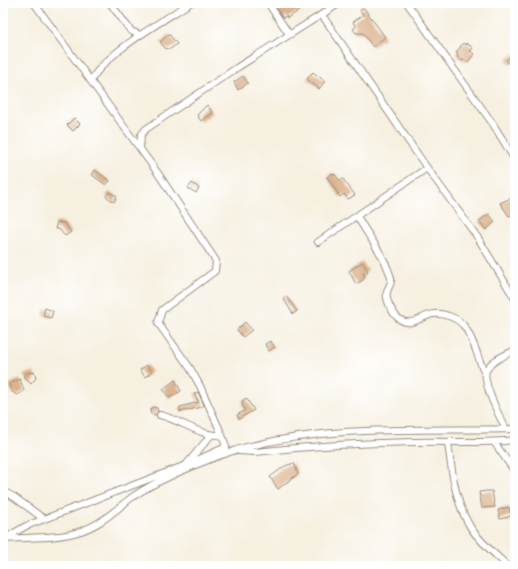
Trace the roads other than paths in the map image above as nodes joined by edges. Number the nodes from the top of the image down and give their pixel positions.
1 (34, 3) edge
2 (110, 3) edge
3 (190, 3) edge
4 (268, 3) edge
5 (340, 3) edge
6 (407, 3) edge
7 (322, 14) junction
8 (289, 34) junction
9 (140, 35) junction
10 (91, 81) junction
11 (141, 148) junction
12 (515, 160) edge
13 (427, 168) junction
14 (357, 216) junction
15 (318, 242) dead end
16 (515, 299) edge
17 (515, 350) edge
18 (485, 374) junction
19 (160, 416) dead end
20 (506, 429) junction
21 (515, 429) edge
22 (211, 435) junction
23 (222, 435) junction
24 (515, 440) edge
25 (494, 442) junction
26 (448, 443) junction
27 (226, 447) junction
28 (235, 451) junction
29 (225, 454) junction
30 (186, 465) junction
31 (183, 472) junction
32 (515, 472) edge
33 (3, 491) edge
34 (44, 519) junction
35 (3, 539) edge
36 (508, 566) edge

1 - 10 street
2 - 9 street
3 - 9 street
4 - 8 street
5 - 7 street
6 - 12 street
7 - 8 street
7 - 13 street
8 - 11 street
9 - 10 street
10 - 11 street
11 - 23 street
13 - 14 street
13 - 16 street
14 - 15 street
14 - 18 street
17 - 18 street
18 - 20 street
19 - 22 street
20 - 21 street
20 - 28 street
22 - 23 street
22 - 30 street
23 - 27 street
24 - 25 street
25 - 26 street
25 - 32 street
26 - 28 street
26 - 36 street
27 - 29 street
27 - 30 street
28 - 29 street
29 - 31 street
30 - 31 street
30 - 34 street
31 - 35 street
33 - 34 street
34 - 35 street

